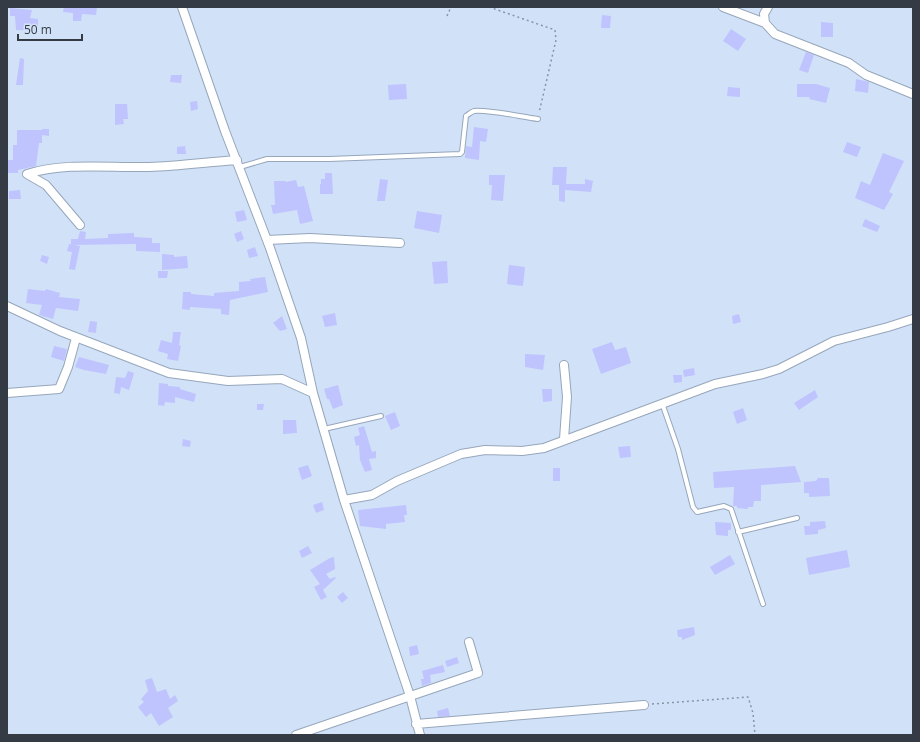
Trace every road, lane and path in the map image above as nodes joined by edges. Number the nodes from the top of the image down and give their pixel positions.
1 (182, 7) edge
2 (451, 7) edge
3 (490, 7) edge
4 (723, 7) edge
5 (768, 7) edge
6 (447, 16) dead end
7 (765, 23) junction
8 (913, 94) edge
9 (538, 119) joint
10 (238, 163) junction
11 (80, 225) dead end
12 (267, 240) junction
13 (400, 243) dead end
14 (7, 306) edge
15 (913, 318) edge
16 (76, 338) junction
17 (564, 365) dead end
18 (7, 393) edge
19 (313, 393) junction
20 (662, 402) junction
21 (381, 416) dead end
22 (324, 428) junction
23 (564, 439) junction
24 (344, 500) junction
25 (797, 518) dead end
26 (738, 532) junction
27 (763, 604) dead end
28 (469, 642) dead end
29 (410, 696) junction
30 (644, 705) joint
31 (416, 724) junction
32 (296, 735) edge
33 (420, 735) edge
34 (755, 735) edge

1 - 10 street
2 - 6 path
3 - 9 path
4 - 7 street
5 - 7 street
7 - 8 street
9 - 10 lane
10 - 11 street
10 - 12 street
12 - 13 street
12 - 19 street
14 - 16 street
15 - 20 street
16 - 18 street
16 - 19 street
17 - 23 street
19 - 22 street
20 - 23 street
20 - 26 lane
21 - 22 lane
22 - 24 street
23 - 24 street
24 - 29 street
25 - 26 lane
26 - 27 lane
28 - 29 street
29 - 31 street
29 - 32 street
30 - 31 street
30 - 34 path
31 - 33 street

